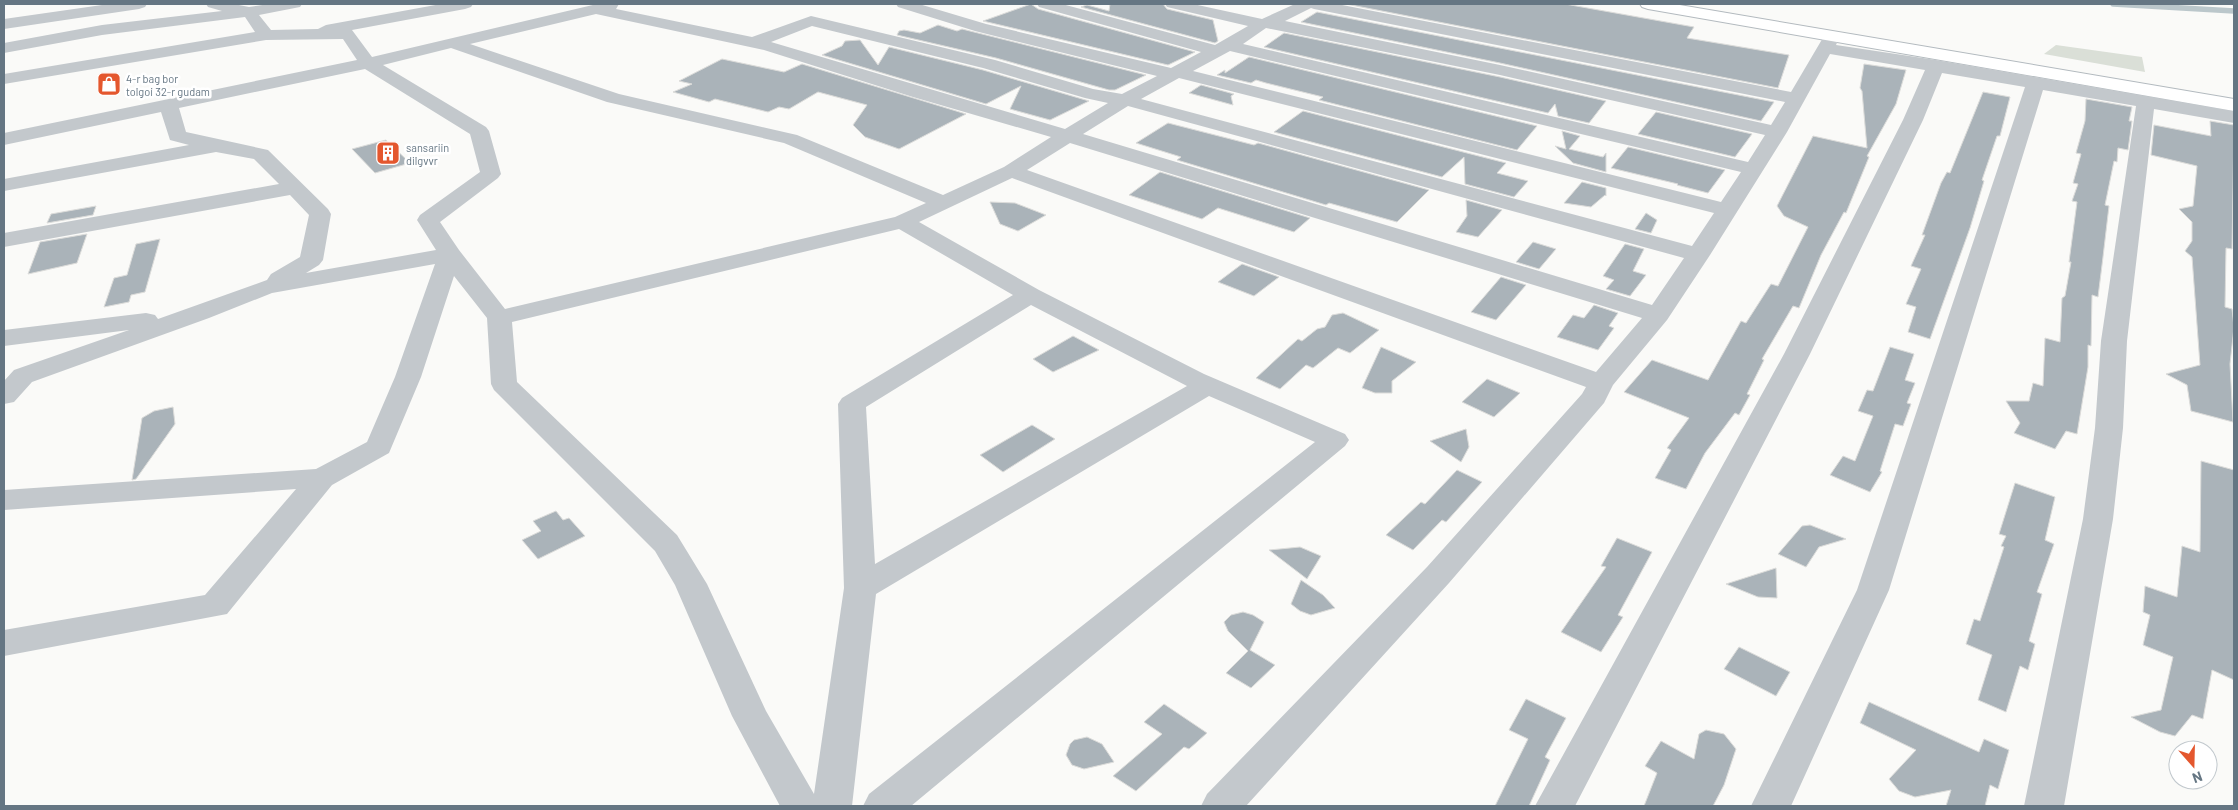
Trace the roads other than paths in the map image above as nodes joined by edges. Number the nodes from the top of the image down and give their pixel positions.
1 (139, 4) edge
2 (214, 4) edge
3 (294, 4) edge
4 (465, 4) edge
5 (616, 4) edge
6 (904, 4) edge
7 (1045, 4) edge
8 (1174, 4) edge
9 (1307, 4) edge
10 (1648, 4) edge
11 (596, 9) junction
12 (249, 12) junction
13 (4, 24) edge
14 (1266, 24) junction
15 (305, 34) junction
16 (266, 35) junction
17 (755, 42) junction
18 (1829, 42) junction
19 (452, 43) junction
20 (4, 48) edge
21 (1222, 48) junction
22 (368, 63) junction
23 (1936, 65) junction
24 (1175, 73) junction
25 (4, 79) edge
26 (2036, 82) junction
27 (1797, 99) junction
28 (1125, 100) junction
29 (2146, 101) junction
30 (168, 104) junction
31 (2234, 105) edge
32 (2234, 117) edge
33 (1777, 132) junction
34 (1068, 136) junction
35 (4, 140) edge
36 (216, 146) junction
37 (1753, 169) junction
38 (1011, 171) junction
39 (4, 186) edge
40 (295, 188) junction
41 (945, 203) junction
42 (1726, 210) junction
43 (902, 222) junction
44 (4, 240) edge
45 (450, 254) junction
46 (1698, 255) junction
47 (266, 287) junction
48 (1030, 295) junction
49 (200, 313) junction
50 (1658, 315) junction
51 (499, 318) junction
52 (4, 338) edge
53 (1601, 383) junction
54 (1208, 385) junction
55 (4, 396) edge
56 (322, 478) junction
57 (4, 500) edge
58 (860, 588) junction
59 (4, 643) edge
60 (800, 806) edge
61 (832, 806) edge
62 (884, 806) edge
63 (1221, 806) edge
64 (1555, 806) edge
65 (1771, 806) edge
66 (2044, 806) edge

1 - 13 street
2 - 12 street
3 - 12 street
4 - 15 street
5 - 11 street
6 - 24 street
7 - 21 street
8 - 14 street
9 - 14 street
9 - 27 street
10 - 18 street
11 - 17 street
11 - 19 street
12 - 16 street
12 - 20 street
14 - 21 street
14 - 33 street
15 - 16 street
15 - 22 street
16 - 25 street
17 - 28 street
17 - 34 street
18 - 23 street
18 - 27 street
18 - 31 street
19 - 22 street
19 - 41 street
21 - 24 street
21 - 37 street
22 - 30 street
22 - 45 street
23 - 26 street
23 - 64 street
24 - 28 street
24 - 42 street
26 - 29 street
26 - 65 street
27 - 33 street
28 - 34 street
28 - 46 street
29 - 32 street
29 - 66 street
30 - 35 street
30 - 36 street
33 - 37 street
34 - 38 street
34 - 50 street
36 - 39 street
36 - 40 street
37 - 42 street
38 - 41 street
38 - 53 street
40 - 44 street
40 - 47 street
41 - 43 street
42 - 46 street
43 - 48 street
43 - 51 street
45 - 47 street
45 - 51 street
45 - 56 street
46 - 50 street
47 - 49 street
48 - 54 street
48 - 58 street
49 - 52 street
49 - 55 street
50 - 53 street
51 - 60 street
53 - 63 street
54 - 58 street
54 - 62 street
56 - 57 street
56 - 59 street
58 - 61 street

